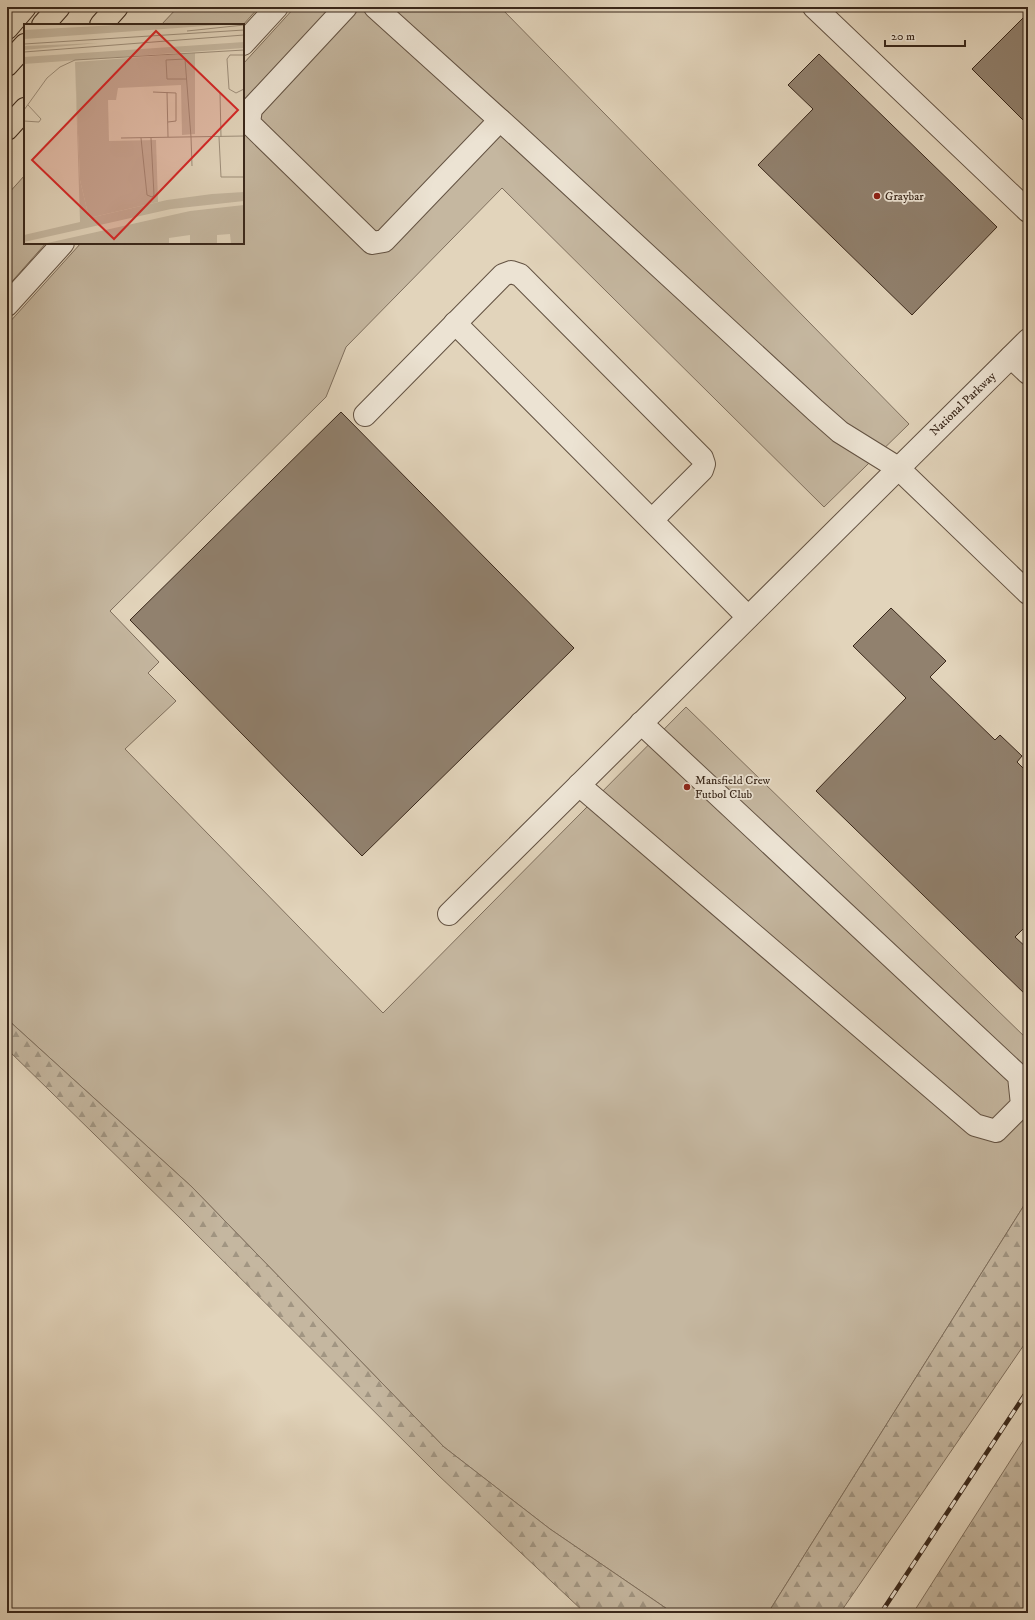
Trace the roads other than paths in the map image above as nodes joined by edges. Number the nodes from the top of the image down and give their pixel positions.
1 (25, 7) edge
2 (59, 7) edge
3 (117, 7) edge
4 (277, 7) edge
5 (346, 7) edge
6 (375, 7) edge
7 (814, 7) edge
8 (44, 24) edge
9 (102, 24) edge
10 (7, 28) edge
11 (244, 43) edge
12 (24, 46) edge
13 (7, 65) edge
14 (24, 110) edge
15 (500, 120) junction
16 (7, 129) edge
17 (1028, 211) edge
18 (62, 244) edge
19 (7, 305) edge
20 (455, 323) junction
21 (1028, 340) edge
22 (1011, 357) junction
23 (1028, 374) edge
24 (365, 415) dead end
25 (898, 468) junction
26 (652, 520) junction
27 (1028, 593) edge
28 (748, 617) junction
29 (641, 723) junction
30 (579, 785) junction
31 (449, 914) dead end

1 - 10 highway
2 - 8 highway
3 - 9 highway
4 - 11 street
5 - 15 street
6 - 15 street
7 - 17 street
12 - 13 highway
14 - 16 highway
15 - 25 street
18 - 19 street
20 - 24 street
20 - 26 street
20 - 26 street
21 - 22 street, National Parkway
22 - 23 street
22 - 25 street, National Parkway
25 - 27 street
25 - 28 street, National Parkway
26 - 28 street
28 - 29 street, National Parkway
29 - 30 street, National Parkway
29 - 30 street
30 - 31 street, National Parkway

